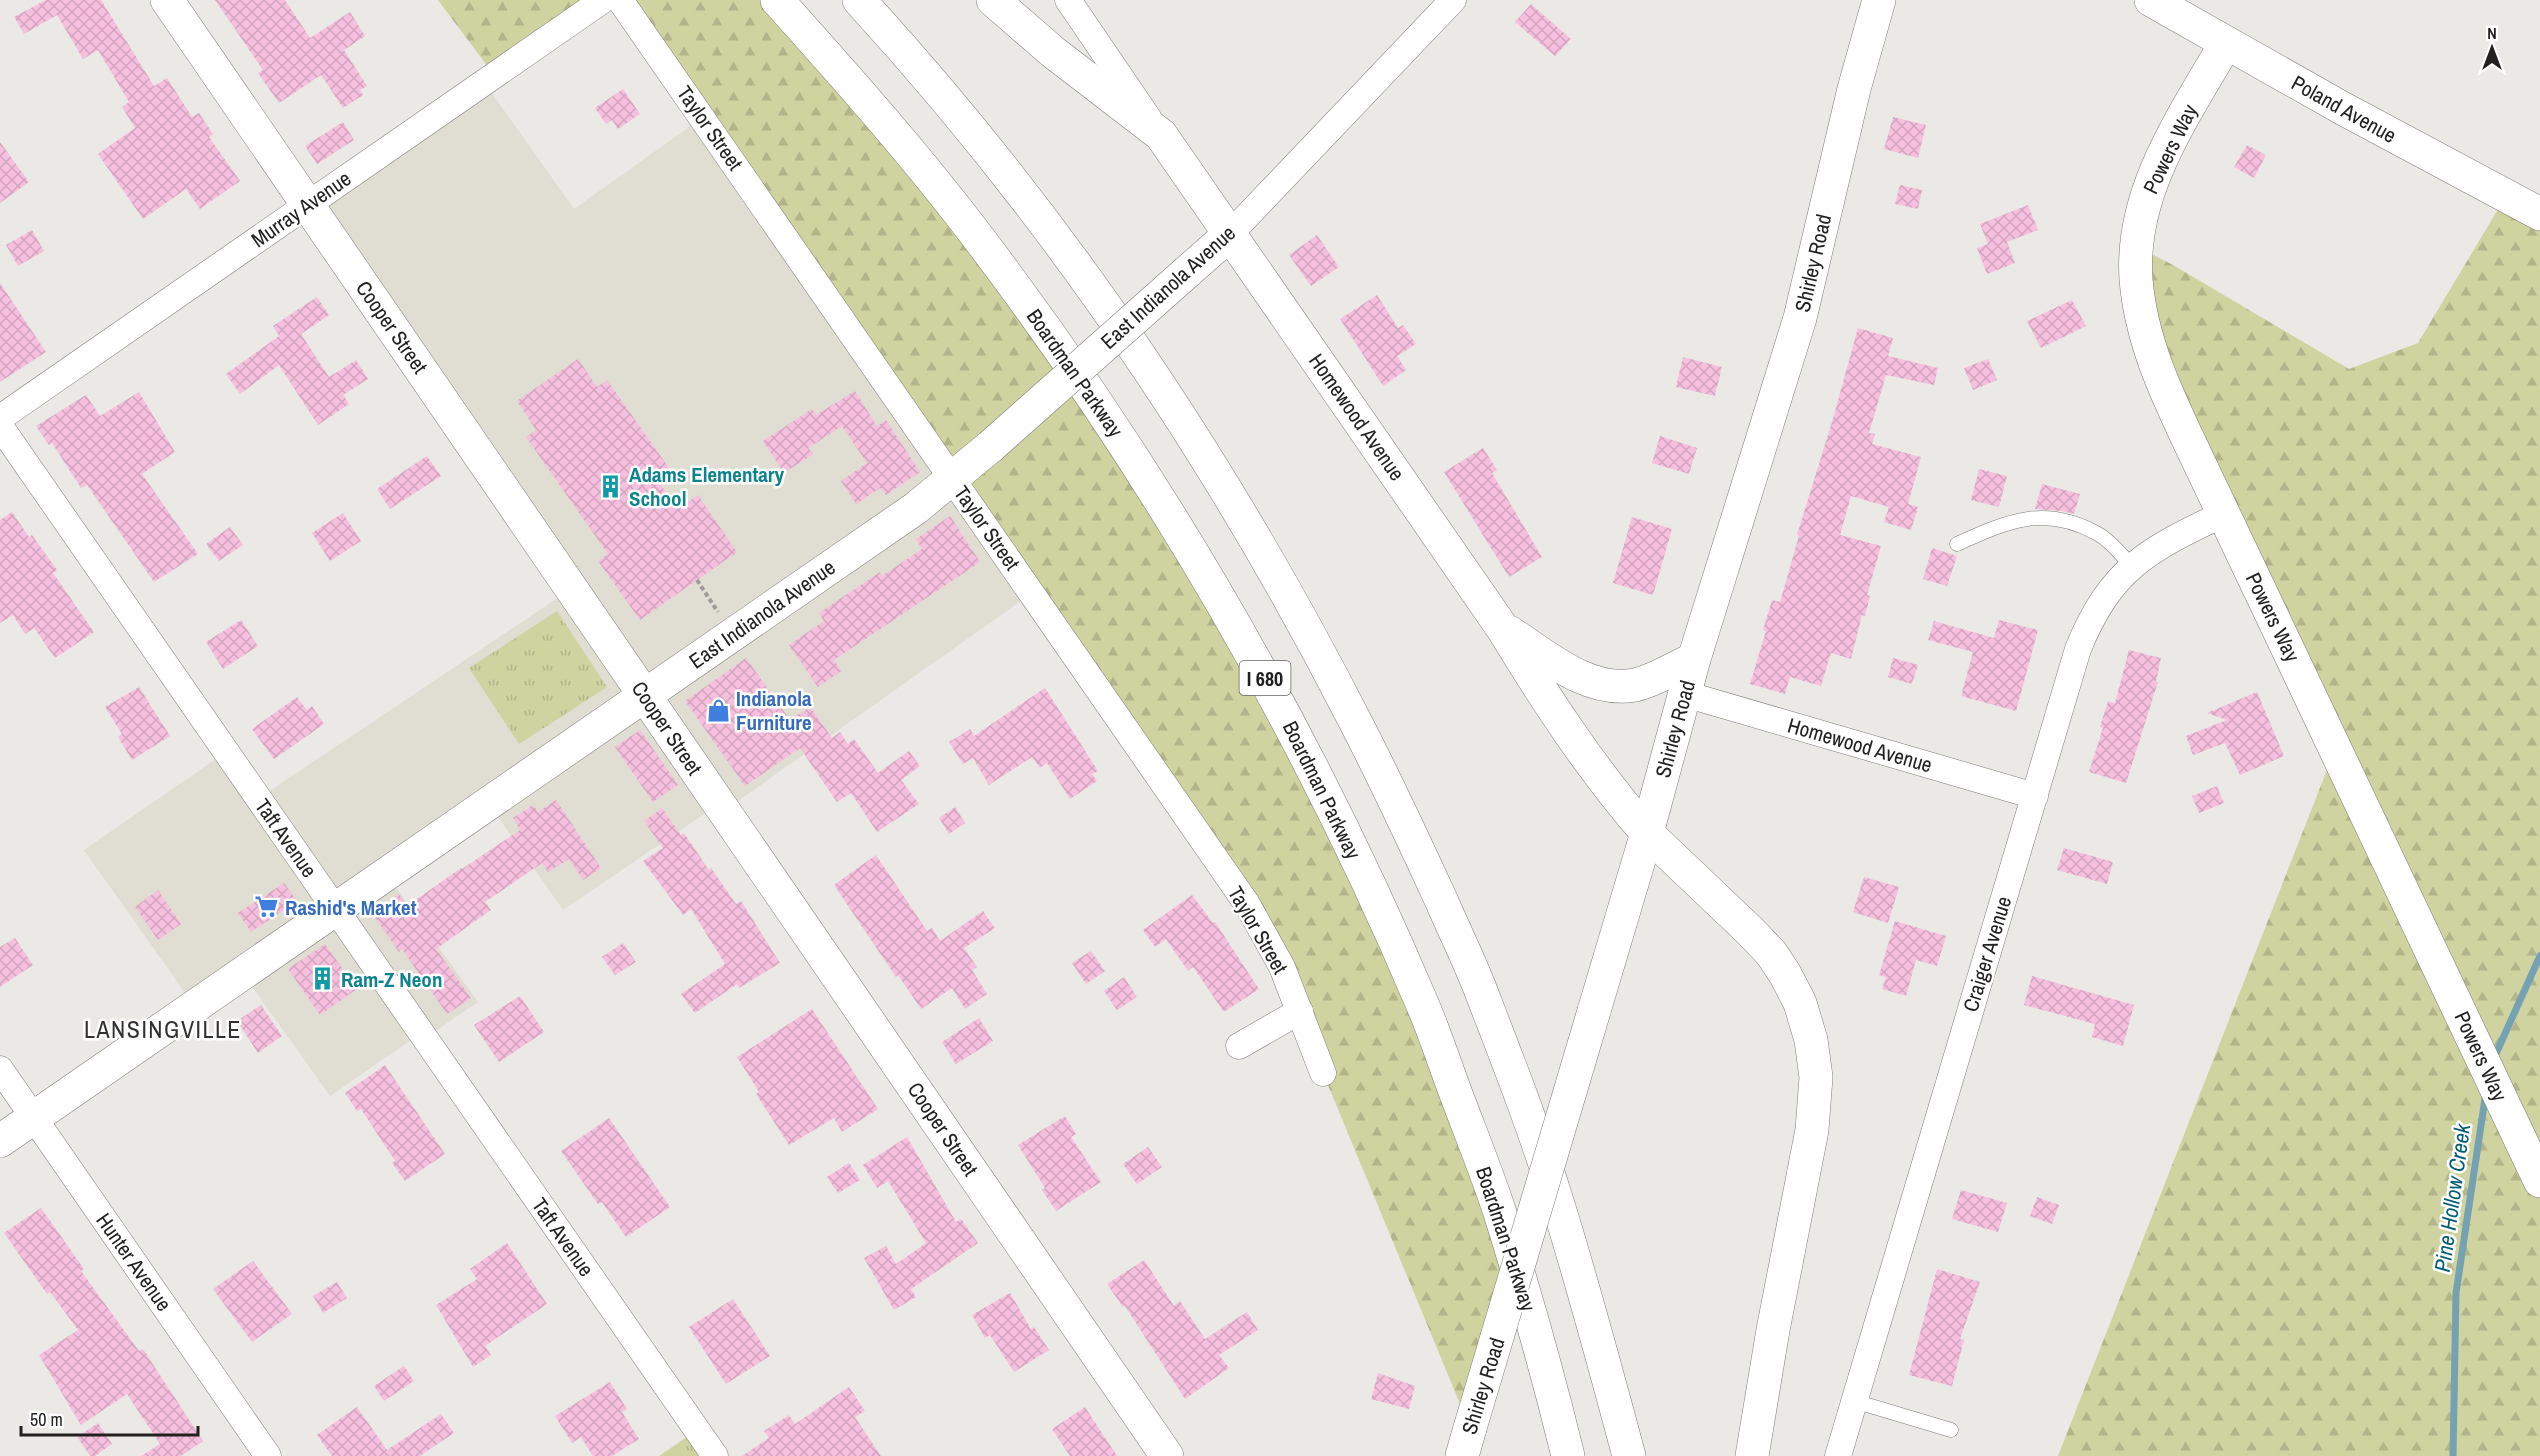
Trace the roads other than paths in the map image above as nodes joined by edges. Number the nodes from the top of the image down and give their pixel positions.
1 (167, 0) edge
2 (603, 0) edge
3 (620, 0) edge
4 (777, 0) edge
5 (859, 0) edge
6 (993, 0) edge
7 (1068, 0) edge
8 (1453, 0) edge
9 (1879, 0) edge
10 (2151, 0) edge
11 (2226, 43) junction
12 (1161, 135) junction
13 (308, 205) junction
14 (2540, 214) edge
15 (1230, 234) junction
16 (0, 418) edge
17 (0, 426) edge
18 (953, 478) junction
19 (2223, 514) junction
20 (1957, 544) dead end
21 (2132, 566) junction
22 (1503, 629) junction
23 (1694, 659) junction
24 (1685, 694) junction
25 (645, 696) junction
26 (2035, 796) junction
27 (1647, 832) junction
28 (336, 910) junction
29 (1300, 1011) junction
30 (1239, 1046) dead end
31 (0, 1069) edge
32 (1323, 1073) dead end
33 (34, 1118) junction
34 (0, 1141) edge
35 (2540, 1180) edge
36 (1854, 1401) junction
37 (1951, 1430) dead end
38 (1466, 1442) edge
39 (268, 1456) edge
40 (715, 1456) edge
41 (1167, 1456) edge
42 (1568, 1456) edge
43 (1629, 1456) edge
44 (1752, 1456) edge
45 (1838, 1456) edge

1 - 13 main road, Cooper Street
2 - 13 street, Murray Avenue
3 - 18 street, Taylor Street
4 - 42 main road, Boardman Parkway / I 680
5 - 43 main road, I 680
6 - 12 main road
7 - 12 street, Homewood Avenue
8 - 15 street, East Indianola Avenue
9 - 23 main road, Shirley Road
10 - 11 main road, Poland Avenue
11 - 14 main road, Poland Avenue
11 - 19 main road, Powers Way
12 - 15 main road, Homewood Avenue
13 - 16 street, Murray Avenue
13 - 25 main road, Cooper Street
15 - 18 main road, East Indianola Avenue, bridge
15 - 22 main road, Homewood Avenue
17 - 28 street, Taft Avenue
18 - 25 main road, East Indianola Avenue
18 - 29 street, Taylor Street
19 - 21 street, Craiger Avenue
19 - 35 main road, Powers Way
20 - 21 lane
21 - 26 street, Craiger Avenue
22 - 23 main road
22 - 27 main road, Homewood Avenue
23 - 24 main road, Shirley Road
24 - 26 street, Homewood Avenue
24 - 27 main road, Shirley Road
25 - 28 main road, East Indianola Avenue
25 - 41 main road, Cooper Street
26 - 36 street, Craiger Avenue
27 - 38 main road, Shirley Road, bridge
27 - 44 main road, Homewood Avenue
28 - 33 main road, East Indianola Avenue
28 - 40 street, Taft Avenue
29 - 30 street
29 - 32 street, Taylor Street
31 - 33 street, Hunter Avenue
33 - 34 main road, East Indianola Avenue
33 - 39 street, Hunter Avenue
36 - 37 lane
36 - 45 street, Craiger Avenue

